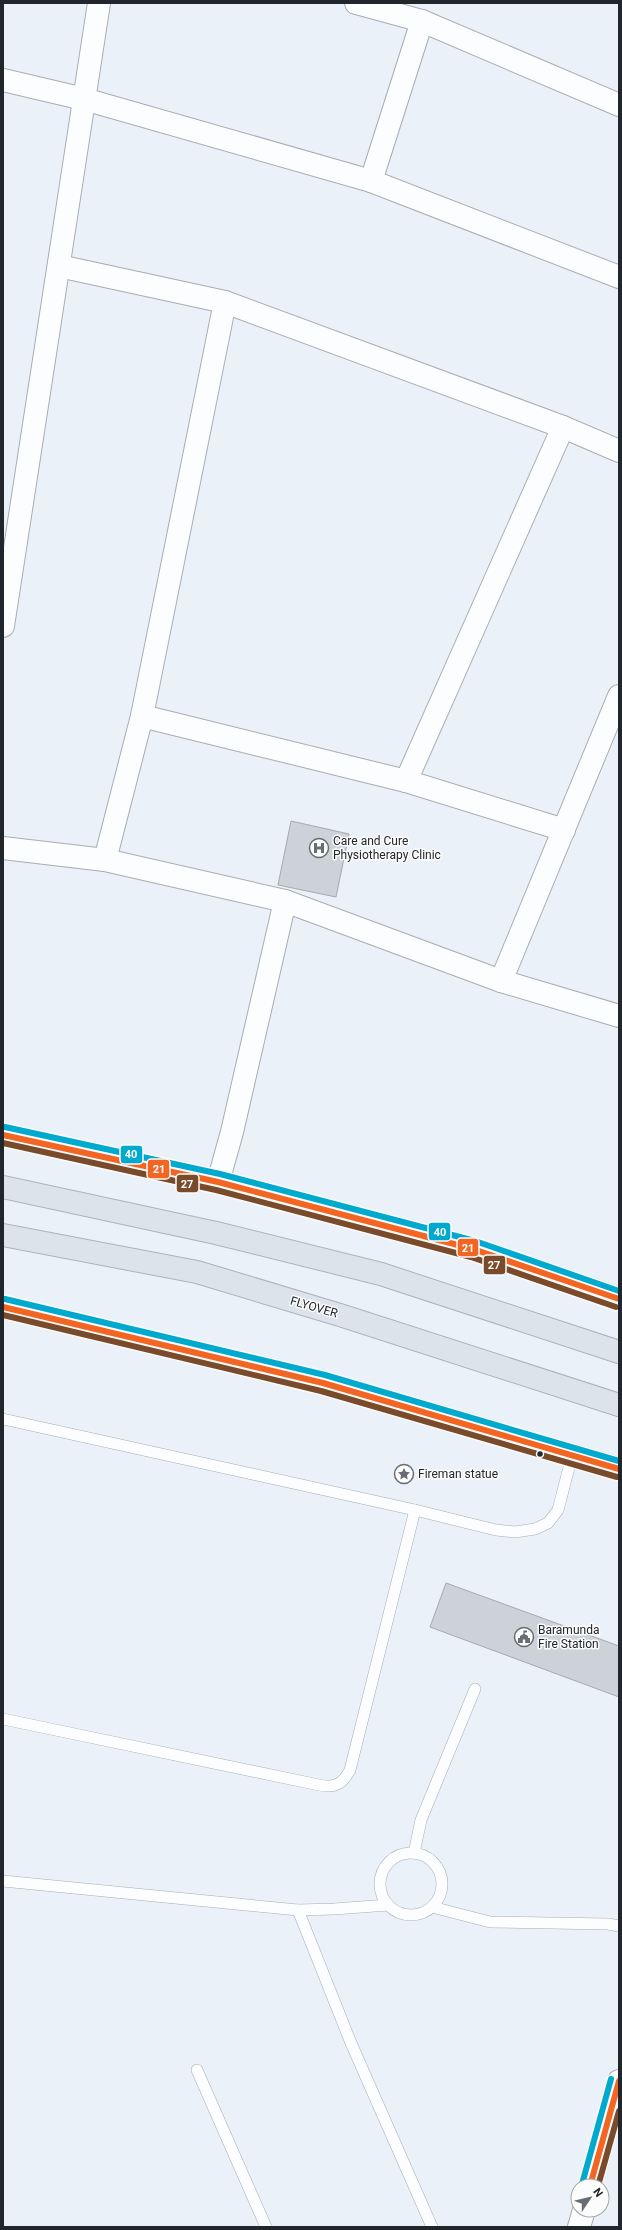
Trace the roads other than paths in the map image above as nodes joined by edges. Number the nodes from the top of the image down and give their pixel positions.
1 (99, 3) edge
2 (356, 3) edge
3 (422, 21) junction
4 (3, 80) edge
5 (84, 99) junction
6 (619, 105) edge
7 (371, 181) junction
8 (59, 266) junction
9 (619, 277) edge
10 (225, 302) junction
11 (562, 427) junction
12 (619, 451) edge
13 (10, 534) edge
14 (3, 626) edge
15 (619, 696) edge
16 (142, 716) junction
17 (406, 781) junction
18 (564, 830) junction
19 (3, 848) edge
20 (105, 860) junction
21 (285, 901) junction
22 (501, 981) junction
23 (619, 1016) edge
24 (3, 1135) edge
25 (218, 1182) junction
26 (3, 1187) edge
27 (3, 1235) edge
28 (619, 1299) edge
29 (3, 1307) edge
30 (619, 1352) edge
31 (619, 1405) edge
32 (3, 1419) edge
33 (572, 1456) junction
34 (619, 1469) edge
35 (415, 1510) junction
36 (475, 1689) dead end
37 (3, 1719) edge
38 (414, 1853) junction
39 (3, 1881) edge
40 (388, 1905) junction
41 (432, 1907) junction
42 (298, 1910) junction
43 (619, 1926) edge
44 (197, 2070) dead end
45 (619, 2081) edge
46 (592, 2178) edge
47 (266, 2227) edge
48 (432, 2227) edge

1 - 5 street
2 - 3 street
3 - 6 street
3 - 7 street
4 - 5 street
5 - 7 street
5 - 8 street
7 - 9 street
8 - 10 street
8 - 13 street
10 - 11 street
10 - 16 street
11 - 12 street
11 - 17 street
13 - 14 street
15 - 18 street
16 - 17 street
16 - 20 street
17 - 18 street
18 - 22 street
19 - 20 street
20 - 21 street
21 - 22 street
21 - 25 street
22 - 23 street
24 - 25 street
25 - 28 street
26 - 30 highway
27 - 31 highway, FLYOVER
29 - 33 street
32 - 35 lane
33 - 34 street
33 - 35 lane
35 - 37 lane
36 - 38 lane
38 - 40 lane
38 - 41 lane
39 - 42 lane
40 - 41 lane
40 - 42 lane
41 - 43 lane
42 - 48 lane
44 - 47 lane
45 - 46 street

